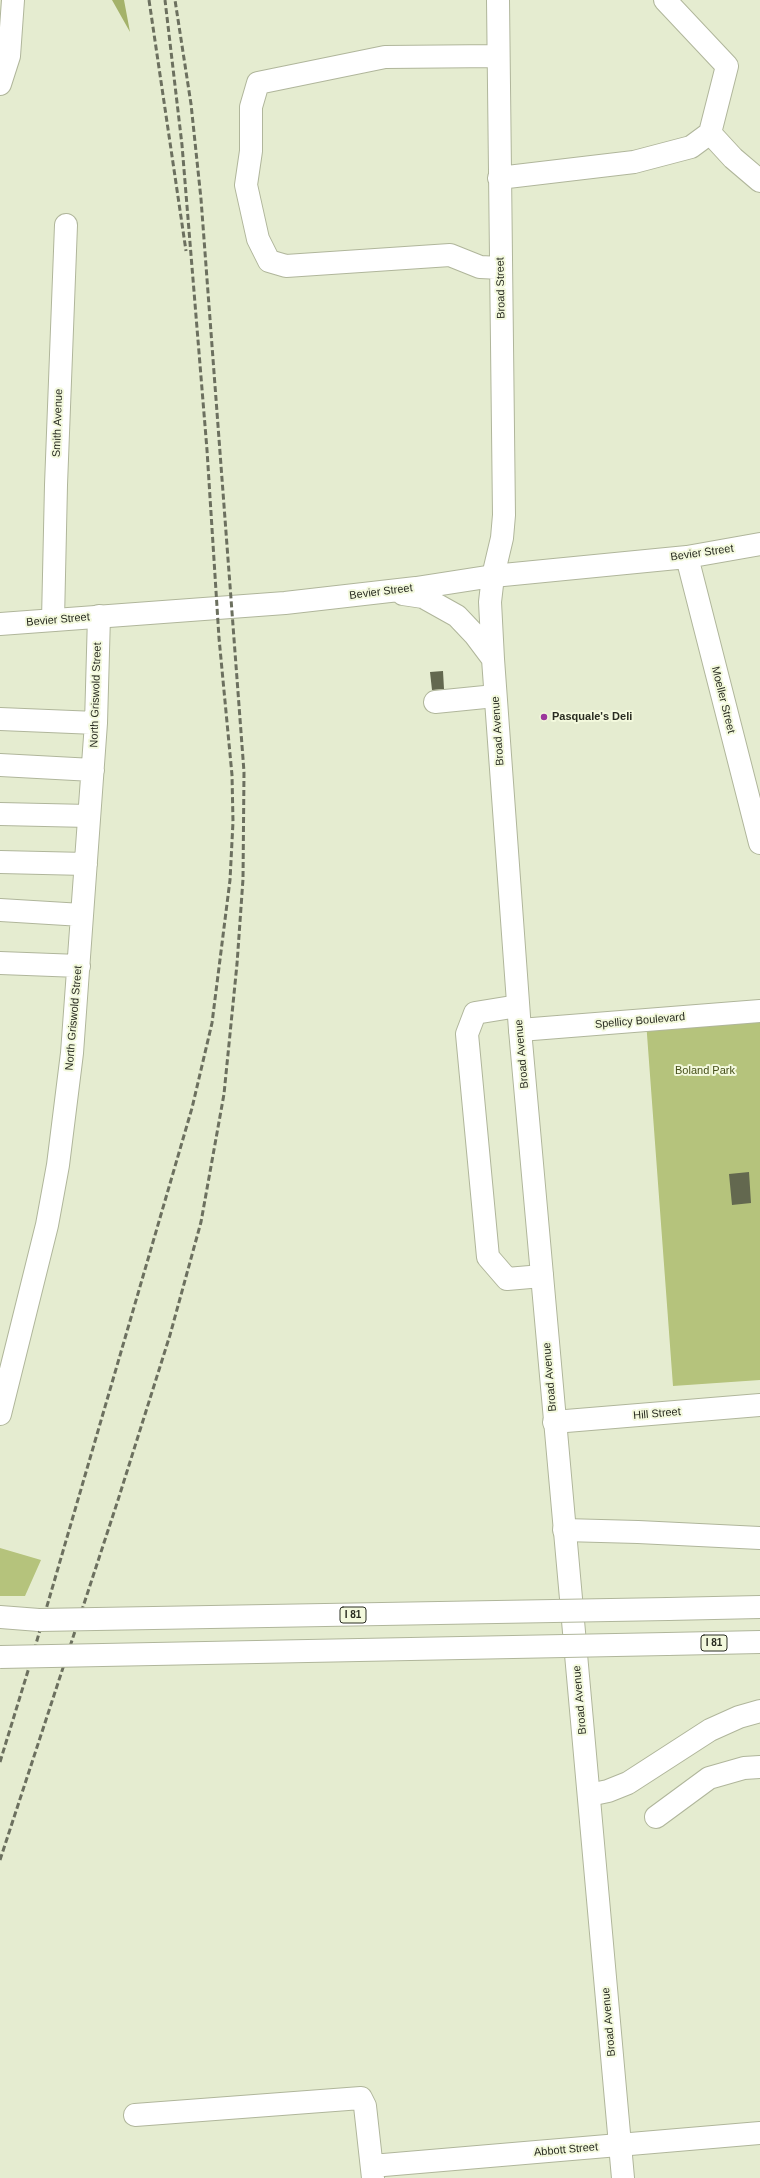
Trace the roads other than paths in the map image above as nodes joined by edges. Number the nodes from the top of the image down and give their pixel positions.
1 (13, 0) edge
2 (498, 0) edge
3 (665, 0) edge
4 (498, 56) junction
5 (0, 84) edge
6 (710, 133) junction
7 (499, 178) junction
8 (760, 180) edge
9 (66, 225) dead end
10 (501, 268) junction
11 (760, 544) edge
12 (687, 557) junction
13 (493, 576) junction
14 (374, 593) junction
15 (99, 616) junction
16 (53, 620) junction
17 (0, 624) edge
18 (493, 659) junction
19 (495, 696) junction
20 (434, 702) dead end
21 (0, 719) edge
22 (96, 723) junction
23 (0, 765) edge
24 (93, 770) junction
25 (755, 805) edge
26 (0, 814) edge
27 (89, 816) junction
28 (760, 843) edge
29 (0, 862) edge
30 (86, 864) junction
31 (0, 910) edge
32 (82, 915) junction
33 (0, 963) edge
34 (79, 966) junction
35 (518, 1006) junction
36 (760, 1011) edge
37 (520, 1030) junction
38 (542, 1276) junction
39 (760, 1405) edge
40 (0, 1414) edge
41 (554, 1422) junction
42 (564, 1530) junction
43 (760, 1538) edge
44 (760, 1607) edge
45 (0, 1617) edge
46 (39, 1620) junction
47 (0, 1621) edge
48 (760, 1642) edge
49 (0, 1656) edge
50 (39, 1656) junction
51 (0, 1660) edge
52 (760, 1711) edge
53 (760, 1767) edge
54 (589, 1795) junction
55 (656, 1817) dead end
56 (135, 2115) dead end
57 (760, 2133) edge
58 (620, 2146) junction
59 (373, 2172) edge
60 (623, 2178) edge

1 - 5 main road
2 - 4 main road, Broad Street
3 - 6 main road
4 - 7 main road, Broad Street
4 - 10 main road
6 - 7 main road
6 - 8 main road
7 - 10 main road, Broad Street
9 - 16 main road, Smith Avenue
10 - 13 main road, Broad Street
11 - 12 main road, Bevier Street
12 - 13 main road, Bevier Street
12 - 25 main road, Moeller Street
13 - 14 main road, Bevier Street
13 - 18 main road, Broad Avenue
14 - 15 main road, Bevier Street
14 - 18 main road
15 - 16 main road, Bevier Street
15 - 22 main road, North Griswold Street
16 - 17 main road, Bevier Street
18 - 19 main road, Broad Avenue
19 - 20 main road
19 - 35 main road, Broad Avenue
21 - 22 main road
22 - 24 main road, North Griswold Street
23 - 24 main road
24 - 27 main road, North Griswold Street
25 - 28 main road, Moeller Street
26 - 27 main road
27 - 30 main road, North Griswold Street
29 - 30 main road
30 - 32 main road, North Griswold Street
31 - 32 main road
32 - 34 main road, North Griswold Street
33 - 34 main road
34 - 40 main road, North Griswold Street
35 - 37 main road, Broad Avenue
35 - 38 main road
36 - 37 main road, Spellicy Boulevard
37 - 38 main road, Broad Avenue
38 - 41 main road, Broad Avenue
39 - 41 main road, Hill Street
41 - 42 main road, Broad Avenue
42 - 43 main road
42 - 54 main road, Broad Avenue
44 - 46 main road, I 81, bridge
45 - 46 main road
46 - 47 main road, I 81
48 - 50 main road, I 81, bridge
49 - 50 main road, I 81, bridge
50 - 51 main road, bridge
52 - 54 main road
53 - 55 main road
54 - 58 main road, Broad Avenue
56 - 59 main road
57 - 58 main road, Abbott Street
58 - 59 main road, Abbott Street
58 - 60 main road, Broad Avenue

